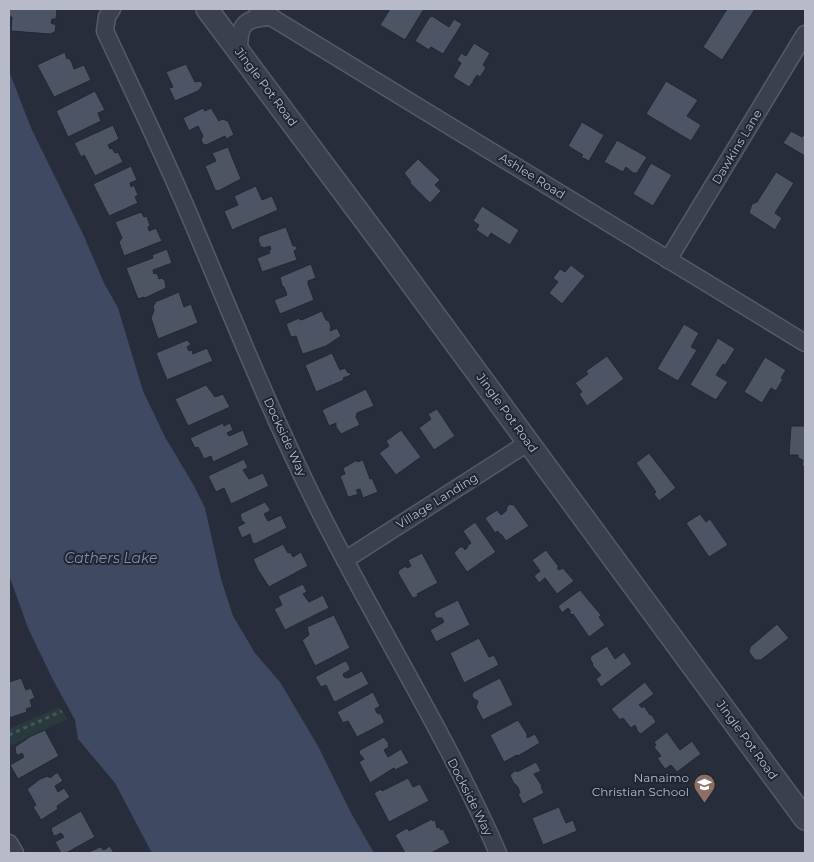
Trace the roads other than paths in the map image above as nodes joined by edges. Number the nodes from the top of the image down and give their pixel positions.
1 (112, 9) edge
2 (207, 9) edge
3 (258, 9) edge
4 (272, 17) junction
5 (805, 34) edge
6 (239, 50) junction
7 (668, 260) junction
8 (805, 344) edge
9 (528, 442) junction
10 (345, 560) junction
11 (805, 819) edge
12 (9, 843) edge
13 (15, 853) edge
14 (498, 853) edge

1 - 10 street, Dockside Way
2 - 6 street, Jingle Pot Road
3 - 4 street, Ashlee Road
4 - 6 street
4 - 7 street, Ashlee Road
5 - 7 street, Dawkins Lane
6 - 9 street, Jingle Pot Road
7 - 8 street, Ashlee Road
9 - 10 street, Village Landing
9 - 11 street, Jingle Pot Road
10 - 14 street, Dockside Way
12 - 13 street

